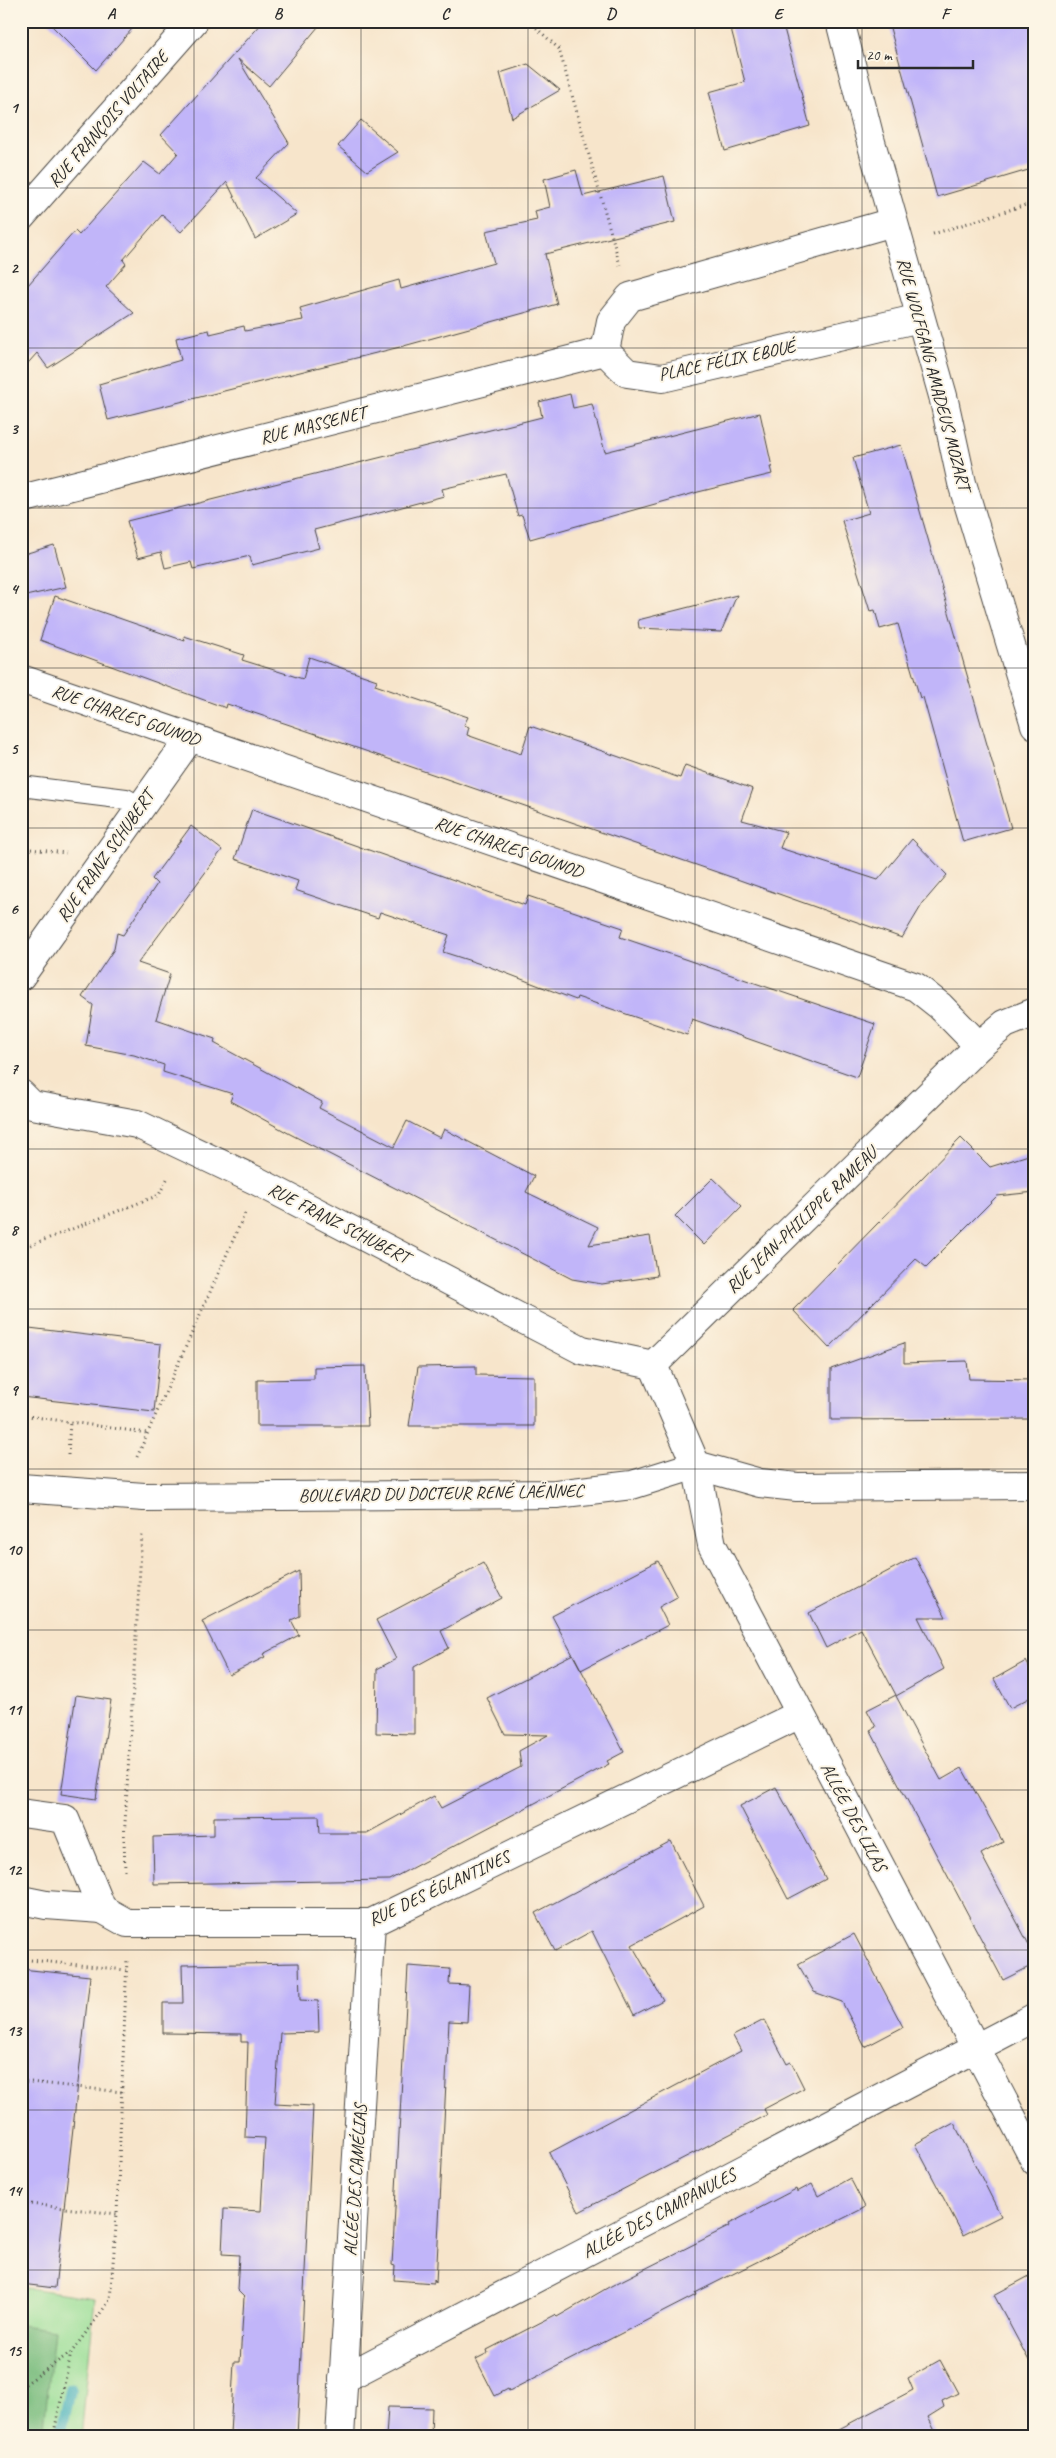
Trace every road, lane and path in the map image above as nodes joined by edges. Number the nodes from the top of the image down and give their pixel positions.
1 (194, 21) edge
2 (529, 21) edge
3 (840, 21) edge
4 (1035, 202) edge
5 (21, 217) edge
6 (893, 222) junction
7 (932, 234) dead end
8 (621, 268) dead end
9 (920, 318) junction
10 (605, 351) junction
11 (21, 499) edge
12 (21, 678) edge
13 (1035, 725) edge
14 (190, 738) junction
15 (21, 786) edge
16 (140, 807) junction
17 (21, 848) edge
18 (73, 854) dead end
19 (21, 976) edge
20 (1035, 1012) edge
21 (979, 1046) junction
22 (21, 1094) edge
23 (170, 1173) dead end
24 (248, 1206) dead end
25 (21, 1249) edge
26 (653, 1365) junction
27 (21, 1415) edge
28 (70, 1422) junction
29 (147, 1433) junction
30 (68, 1455) dead end
31 (137, 1457) dead end
32 (696, 1465) junction
33 (1035, 1486) edge
34 (21, 1488) edge
35 (142, 1534) dead end
36 (800, 1714) junction
37 (21, 1813) edge
38 (126, 1879) dead end
39 (21, 1900) edge
40 (102, 1909) junction
41 (371, 1923) junction
42 (127, 1952) dead end
43 (21, 1959) edge
44 (126, 1970) junction
45 (1035, 2016) edge
46 (975, 2047) junction
47 (21, 2081) edge
48 (122, 2092) junction
49 (1035, 2161) edge
50 (21, 2204) edge
51 (118, 2214) junction
52 (71, 2353) junction
53 (343, 2379) junction
54 (21, 2387) edge
55 (54, 2437) edge
56 (340, 2437) edge

1 - 5 street, RUE FRANÇOIS VOLTAIRE
2 - 8 path
3 - 6 street, RUE WOLFGANG AMADEUS MOZART
4 - 7 path
6 - 9 street, RUE WOLFGANG AMADEUS MOZART
6 - 10 street
9 - 10 street, PLACE FÉLIX EBOUÉ
9 - 13 street, RUE WOLFGANG AMADEUS MOZART
10 - 11 street, RUE MASSENET
12 - 14 street, RUE CHARLES GOUNOD
14 - 16 street, RUE FRANZ SCHUBERT
14 - 21 street, RUE CHARLES GOUNOD
15 - 16 lane
16 - 19 street, RUE FRANZ SCHUBERT
17 - 18 path
20 - 21 street, RUE JEAN-PHILIPPE RAMEAU
21 - 26 street, RUE JEAN-PHILIPPE RAMEAU
22 - 26 street, RUE FRANZ SCHUBERT
23 - 25 path
24 - 29 path
26 - 32 street
27 - 28 path
28 - 29 path
28 - 30 path
29 - 31 path
32 - 33 street
32 - 34 street, BOULEVARD DU DOCTEUR RENÉ LAËNNEC
32 - 36 street, ALLÉE DES LILAS
35 - 38 path
36 - 41 street, RUE DES ÉGLANTINES
36 - 46 street, ALLÉE DES LILAS
37 - 40 street
39 - 40 street
40 - 41 street, RUE DES ÉGLANTINES
41 - 53 street, ALLÉE DES CAMÉLIAS
42 - 44 path
43 - 44 path
44 - 48 path
45 - 46 street, ALLÉE DES CAMPANULES
46 - 49 street, ALLÉE DES LILAS
46 - 53 street, ALLÉE DES CAMPANULES
47 - 48 path
48 - 51 path
50 - 51 path
51 - 52 path
52 - 54 path
52 - 55 path
53 - 56 street, ALLÉE DES CAMÉLIAS

